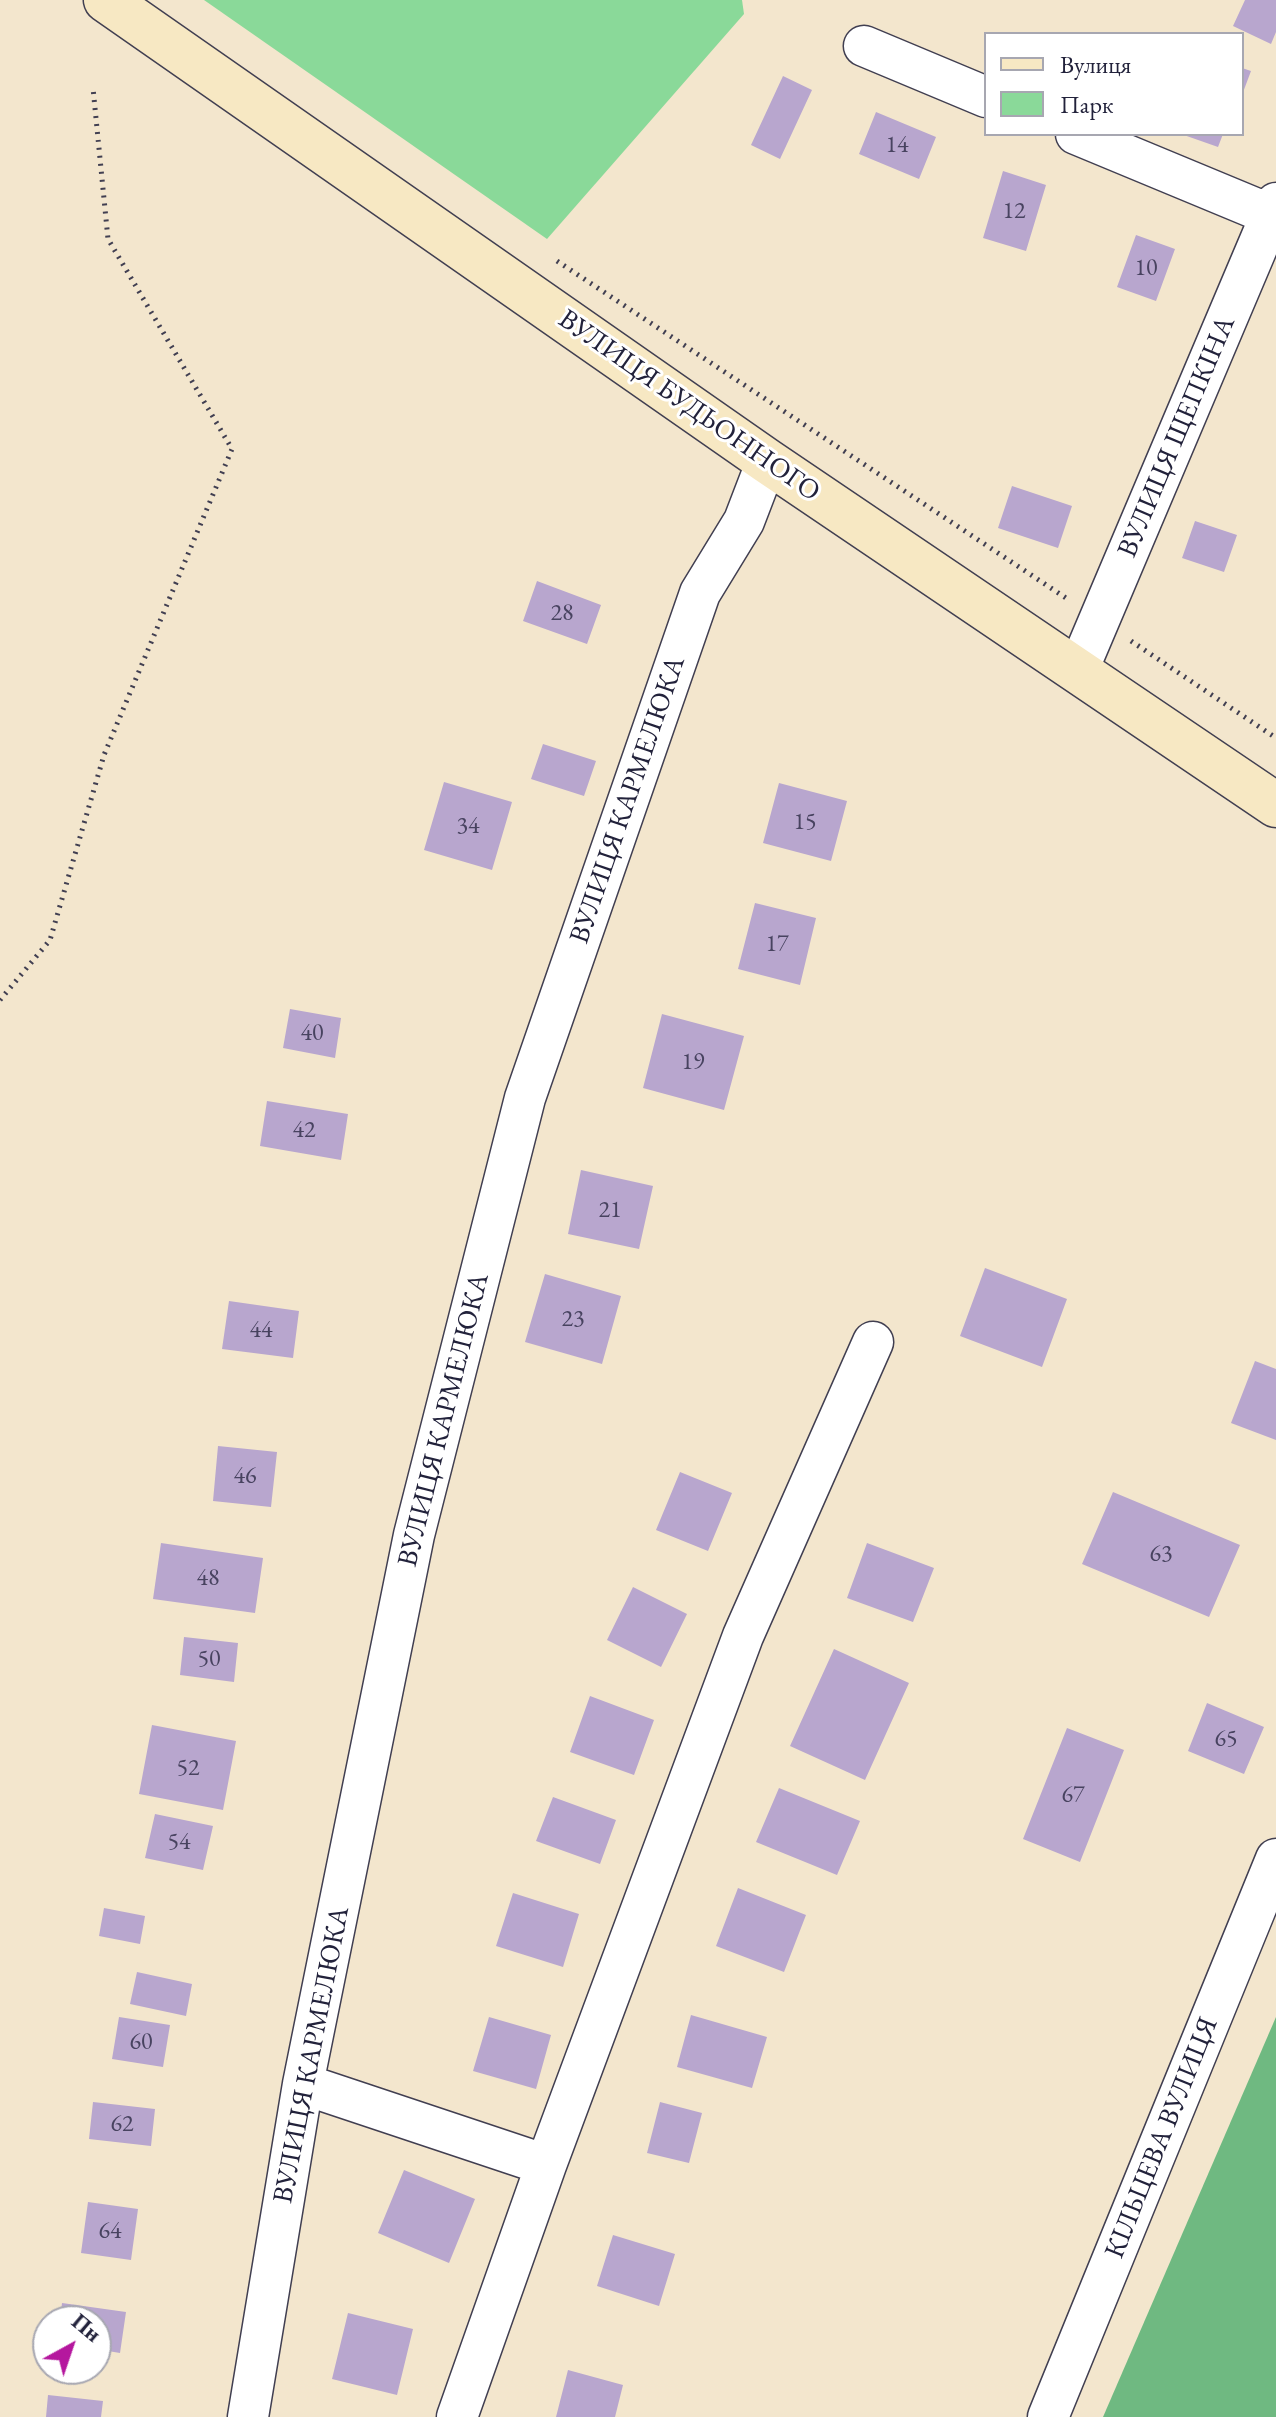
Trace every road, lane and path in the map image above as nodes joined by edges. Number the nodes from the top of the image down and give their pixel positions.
1 (106, 0) edge
2 (864, 46) dead end
3 (93, 88) dead end
4 (984, 96) edge
5 (1081, 136) edge
6 (1274, 212) edge
7 (549, 255) dead end
8 (767, 461) junction
9 (1099, 620) junction
10 (1078, 670) junction
11 (1276, 738) edge
12 (1276, 805) edge
13 (0, 1000) edge
14 (873, 1342) dead end
15 (1276, 1859) edge
16 (303, 2084) junction
17 (546, 2165) junction
18 (248, 2417) edge
19 (457, 2417) edge
20 (1048, 2417) edge

1 - 8 main road, ВУЛИЦЯ БУДЬОННОГО
2 - 4 street
3 - 13 path
5 - 6 street
6 - 9 street, ВУЛИЦЯ ЩЕПКІНА
7 - 9 path
8 - 10 main road, ВУЛИЦЯ БУДЬОННОГО
8 - 16 street, ВУЛИЦЯ КАРМЕЛЮКА
9 - 10 street, ВУЛИЦЯ ЩЕПКІНА
9 - 11 path
10 - 12 main road, ВУЛИЦЯ БУДЬОННОГО
14 - 17 street
15 - 20 street, КІЛЬЦЕВА ВУЛИЦЯ
16 - 17 street
16 - 18 street, ВУЛИЦЯ КАРМЕЛЮКА
17 - 19 street

